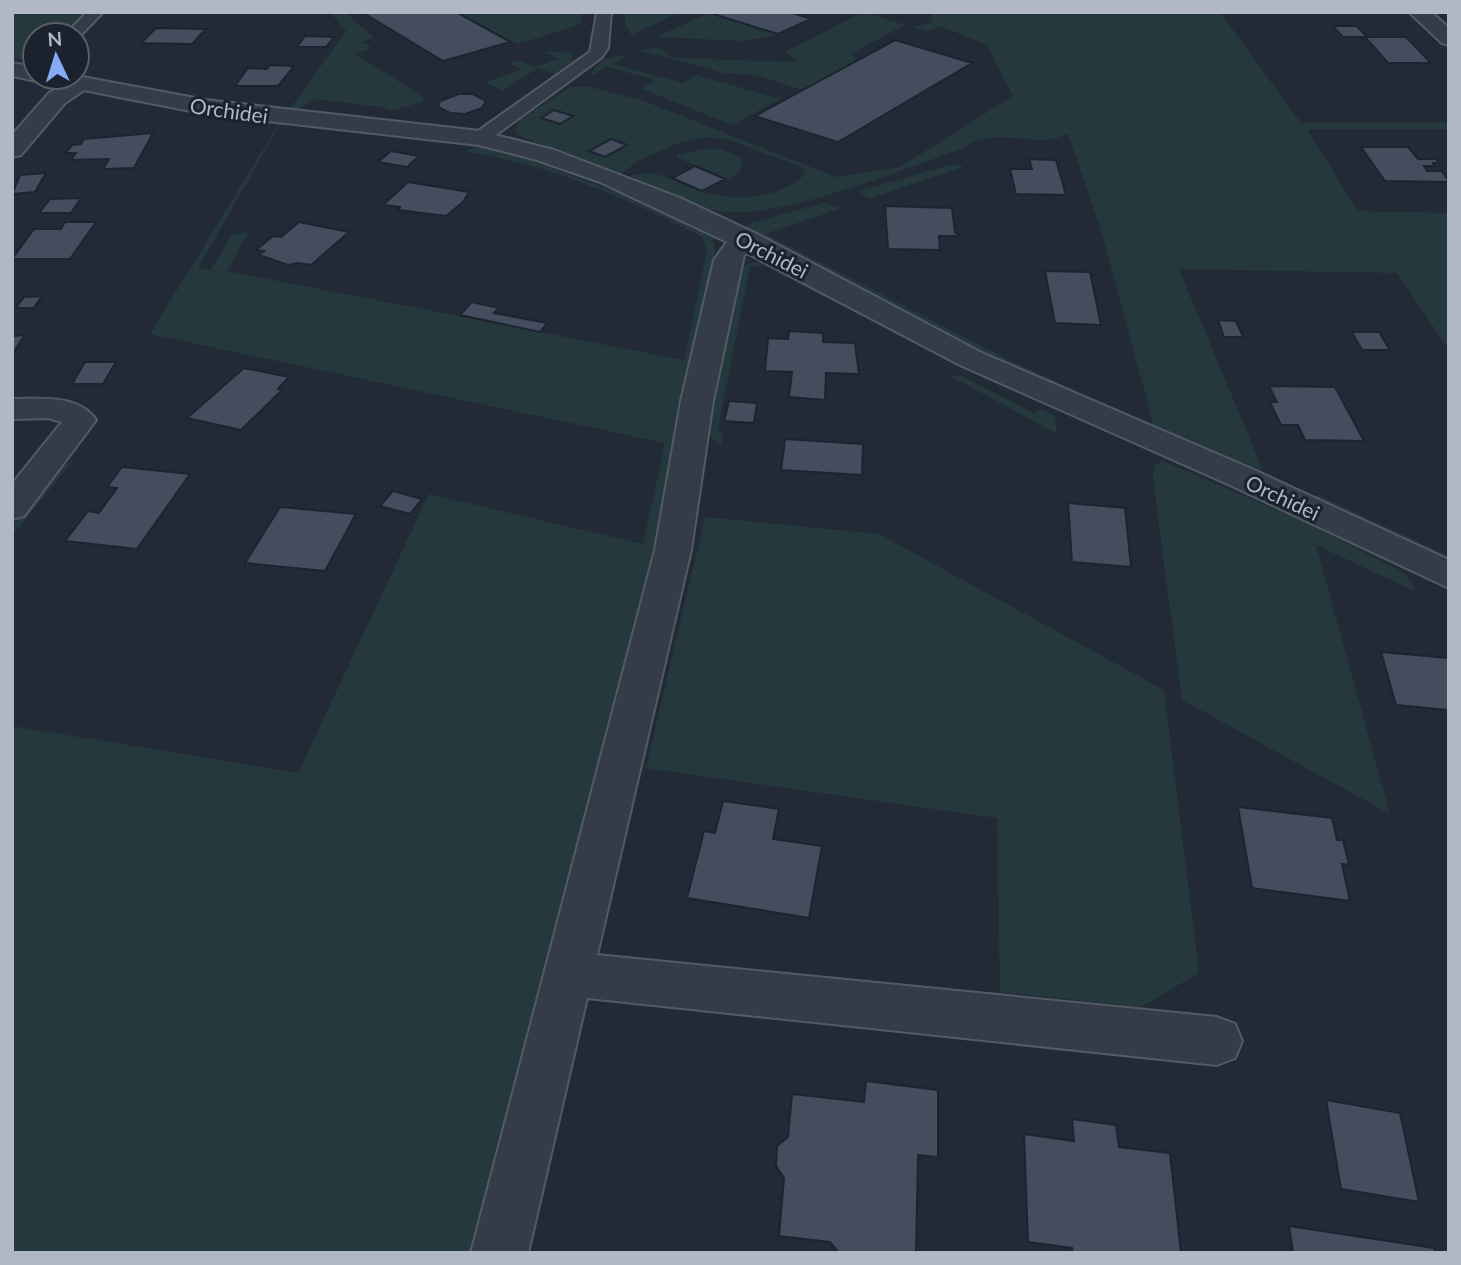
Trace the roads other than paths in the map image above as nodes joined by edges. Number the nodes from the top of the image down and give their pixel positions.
1 (604, 12) edge
2 (1419, 12) edge
3 (1449, 39) edge
4 (91, 85) edge
5 (68, 91) edge
6 (480, 138) junction
7 (12, 150) edge
8 (748, 240) junction
9 (12, 409) edge
10 (12, 508) edge
11 (1449, 575) edge
12 (568, 974) junction
13 (1217, 1041) dead end
14 (499, 1253) edge

1 - 6 lane
2 - 3 street
4 - 6 street, Orchidei
5 - 7 street
6 - 8 street, Orchidei
8 - 11 street, Orchidei
8 - 12 street
9 - 10 street
12 - 13 street
12 - 14 street

